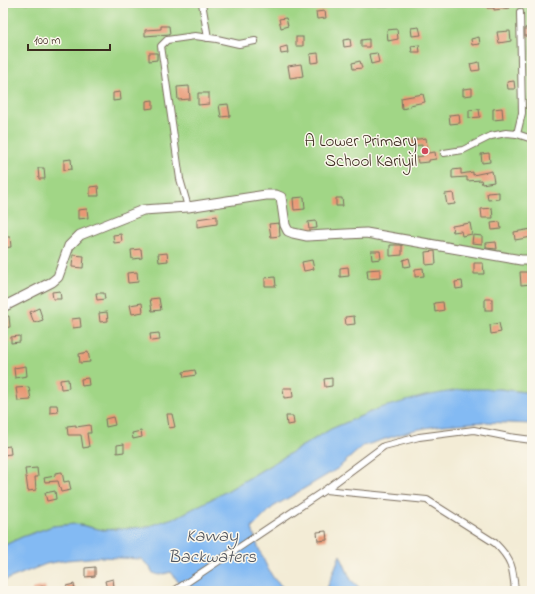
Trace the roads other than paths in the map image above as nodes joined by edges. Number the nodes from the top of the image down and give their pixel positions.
1 (202, 3) edge
2 (520, 12) dead end
3 (208, 38) junction
4 (255, 41) dead end
5 (517, 134) junction
6 (532, 139) edge
7 (444, 153) dead end
8 (188, 207) junction
9 (532, 260) edge
10 (3, 307) edge
11 (532, 440) edge
12 (325, 490) junction
13 (174, 591) edge
14 (515, 591) edge

1 - 3 street
2 - 5 street
3 - 4 street
3 - 8 street
5 - 6 street
5 - 7 street
8 - 9 street
8 - 10 street
11 - 12 street
12 - 13 street
12 - 14 street

